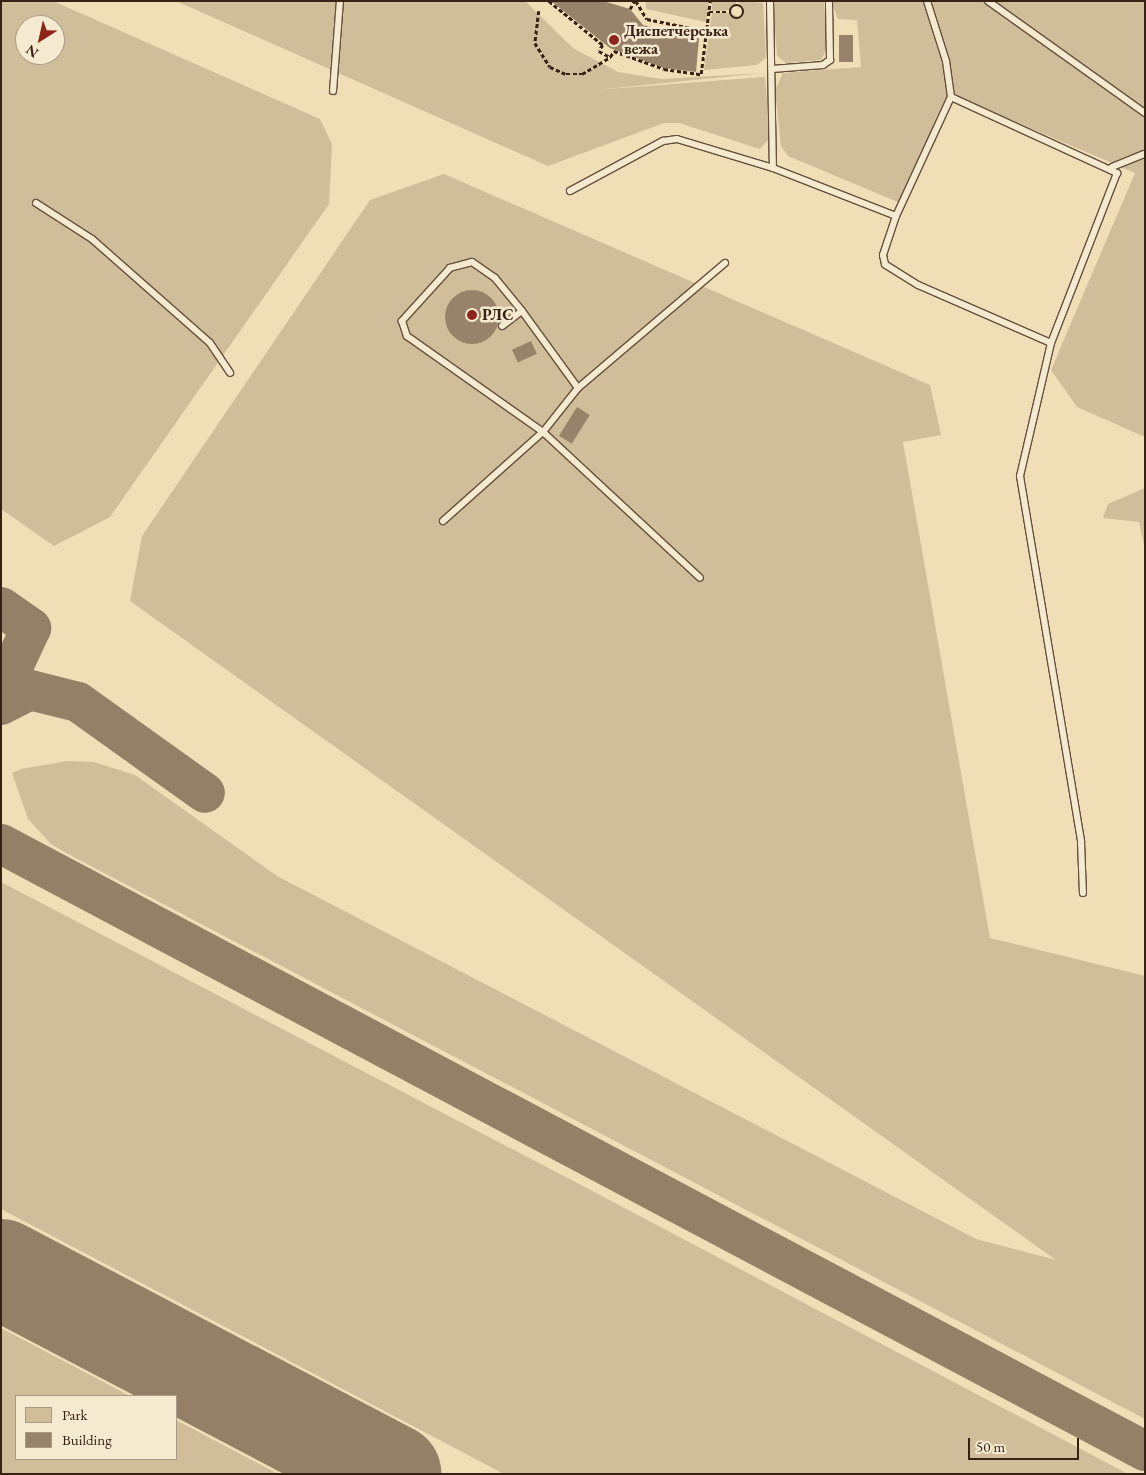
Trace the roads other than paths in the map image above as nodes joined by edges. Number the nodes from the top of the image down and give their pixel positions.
1 (340, 1) edge
2 (770, 1) edge
3 (829, 1) edge
4 (927, 1) edge
5 (988, 1) edge
6 (772, 69) junction
7 (333, 91) dead end
8 (951, 97) junction
9 (1145, 113) edge
10 (1145, 154) edge
11 (1112, 167) junction
12 (773, 168) junction
13 (570, 191) dead end
14 (36, 203) dead end
15 (896, 216) junction
16 (725, 263) dead end
17 (522, 311) junction
18 (502, 326) dead end
19 (1051, 343) junction
20 (230, 373) dead end
21 (578, 388) junction
22 (543, 432) junction
23 (442, 521) dead end
24 (700, 578) dead end
25 (1084, 893) dead end

1 - 7 lane
2 - 6 lane
3 - 6 lane
4 - 8 lane
5 - 9 lane
6 - 12 lane
8 - 11 lane
8 - 15 lane
10 - 11 lane
11 - 19 lane
12 - 13 lane
12 - 15 lane
14 - 20 lane
15 - 19 lane
16 - 21 lane
17 - 18 lane
17 - 21 lane
17 - 22 lane
19 - 25 lane
21 - 22 lane
22 - 23 lane
22 - 24 lane

